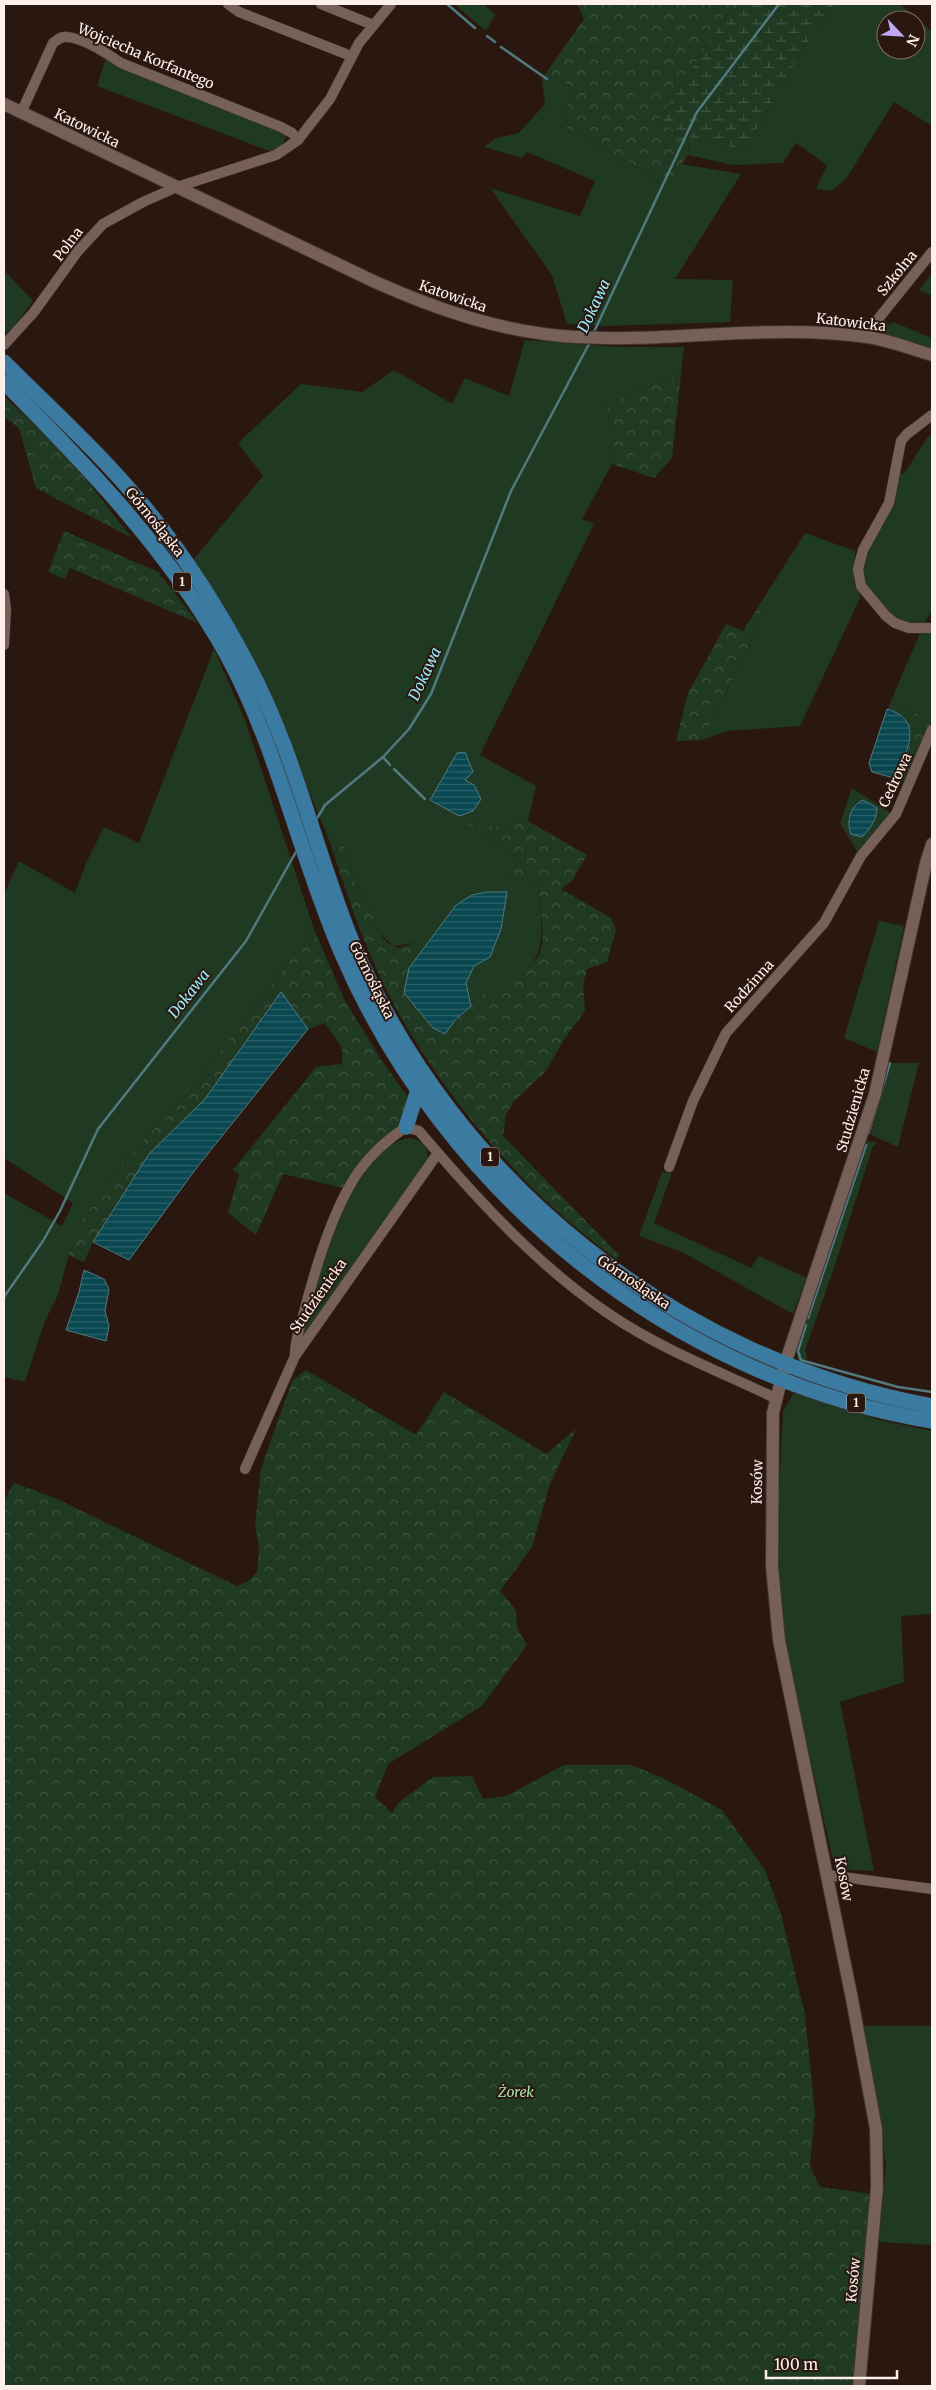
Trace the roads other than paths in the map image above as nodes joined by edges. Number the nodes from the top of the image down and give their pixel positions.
1 (228, 4) edge
2 (321, 4) edge
3 (391, 4) edge
4 (373, 25) junction
5 (351, 56) junction
6 (4, 104) edge
7 (21, 112) junction
8 (298, 140) junction
9 (177, 188) junction
10 (932, 252) edge
11 (868, 337) junction
12 (4, 345) edge
13 (932, 355) edge
14 (4, 362) edge
15 (4, 382) edge
16 (932, 415) edge
17 (4, 594) edge
18 (932, 628) edge
19 (4, 645) edge
20 (932, 730) edge
21 (876, 838) joint
22 (932, 844) edge
23 (418, 1090) junction
24 (406, 1127) junction
25 (438, 1153) junction
26 (669, 1167) dead end
27 (295, 1356) junction
28 (786, 1364) junction
29 (781, 1378) junction
30 (776, 1398) junction
31 (932, 1406) edge
32 (932, 1421) edge
33 (246, 1469) dead end
34 (828, 1875) junction
35 (932, 1890) edge
36 (859, 2386) edge

1 - 5 street
2 - 4 street
3 - 4 street, Polna
4 - 5 street, Polna
5 - 8 street, Polna
6 - 7 street, Katowicka
7 - 8 street, Wojciecha Korfantego
7 - 9 street, Katowicka
8 - 9 street, Polna
9 - 11 street, Katowicka
9 - 12 street, Polna
10 - 11 street, Szkolna
11 - 13 street, Katowicka
14 - 28 main road, Górnośląska / 1
15 - 23 main road, Górnośląska / 1
16 - 18 street
17 - 19 street
20 - 21 street, Cedrowa
21 - 26 street, Rodzinna
22 - 28 street, Studzienicka
23 - 24 main road
23 - 29 main road, Górnośląska / 1
24 - 25 street
24 - 27 street
25 - 27 street, Studzienicka
25 - 30 street
27 - 33 street, Studzienicka
28 - 29 street, Studzienicka
28 - 31 main road, Górnośląska / 1
29 - 30 street, Kosów
29 - 32 main road, Górnośląska / 1
30 - 34 street, Kosów
34 - 35 street
34 - 36 street, Kosów

